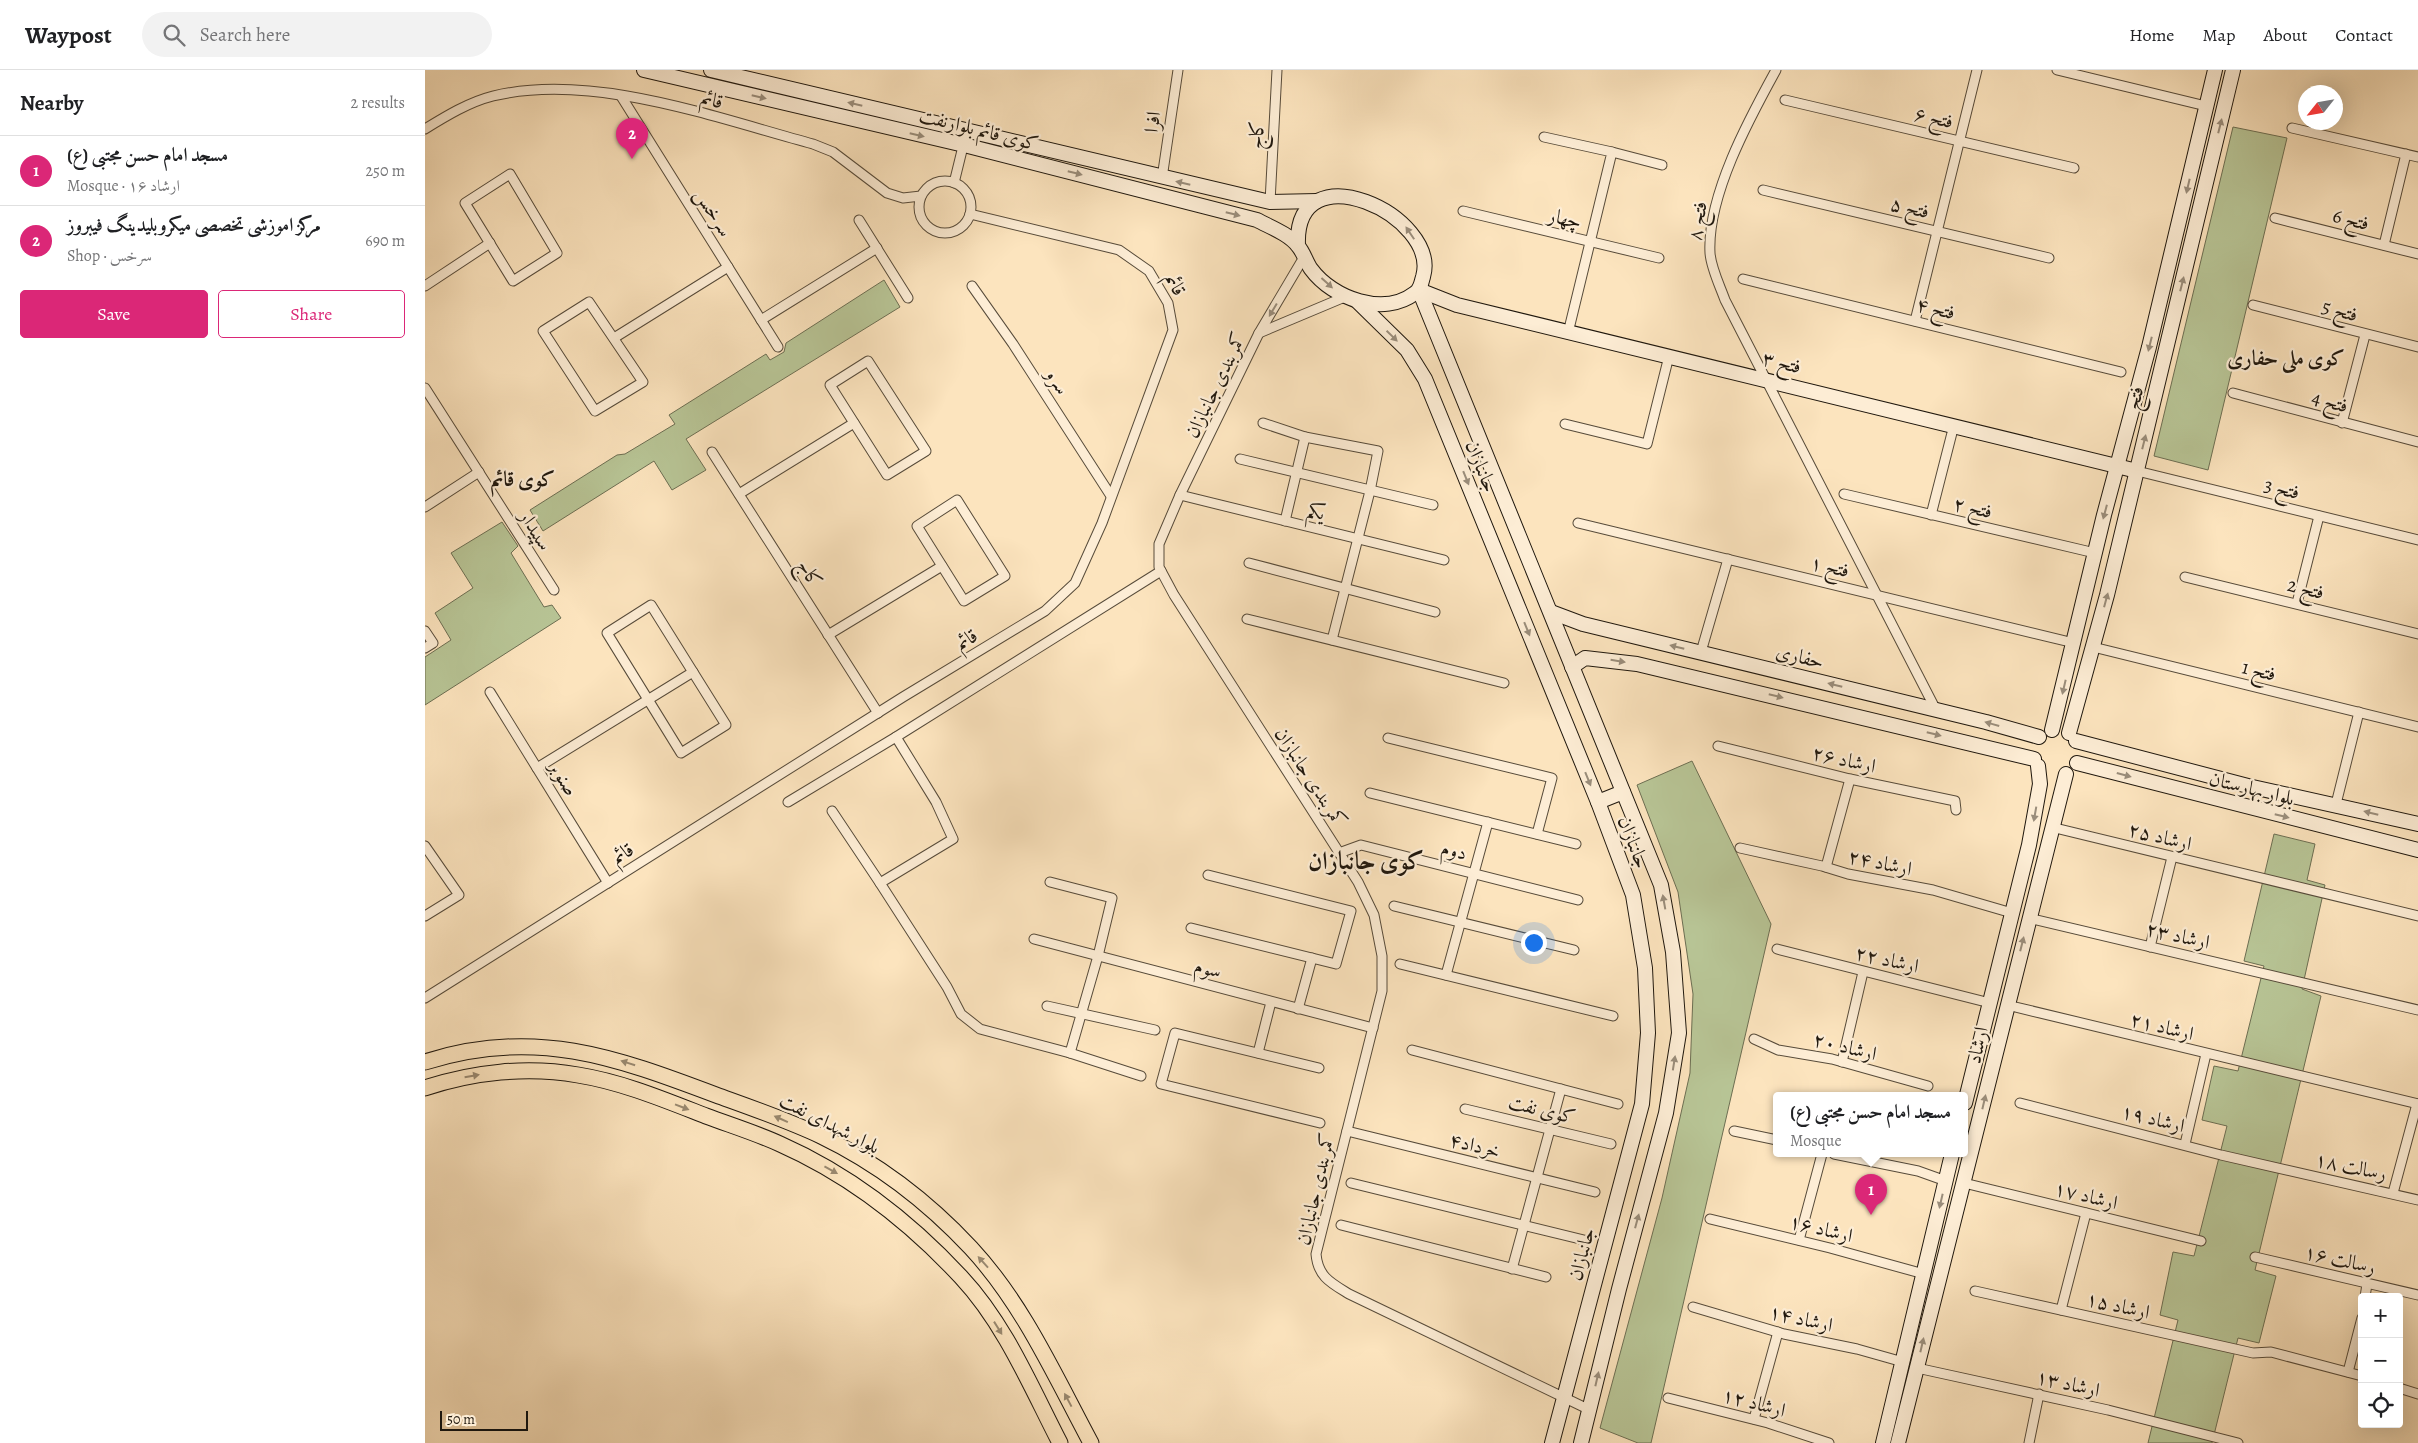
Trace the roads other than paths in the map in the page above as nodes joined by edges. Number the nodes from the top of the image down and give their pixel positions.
1 (644, 70) edge
2 (711, 70) edge
3 (1178, 70) edge
4 (1277, 70) edge
5 (1776, 70) edge
6 (1977, 70) edge
7 (2057, 70) edge
8 (2215, 70) edge
9 (2233, 70) edge
10 (621, 96) junction
11 (1785, 100) dead end
12 (2207, 106) junction
13 (2292, 128) dead end
14 (425, 129) edge
15 (967, 130) junction
16 (1544, 137) dead end
17 (1959, 141) junction
18 (963, 145) junction
19 (1612, 152) junction
20 (2406, 154) junction
21 (2418, 157) edge
22 (1662, 165) dead end
23 (2074, 168) dead end
24 (1162, 178) junction
25 (953, 183) junction
26 (1763, 190) dead end
27 (921, 196) junction
28 (1317, 201) junction
29 (1270, 202) junction
30 (1463, 211) dead end
31 (970, 214) junction
32 (2275, 218) dead end
33 (859, 220) dead end
34 (1937, 231) junction
35 (1590, 242) junction
36 (490, 243) junction
37 (2384, 245) junction
38 (877, 248) junction
39 (1301, 251) junction
40 (2418, 254) edge
41 (1659, 258) dead end
42 (2049, 258) dead end
43 (728, 267) junction
44 (1743, 279) dead end
45 (425, 286) edge
46 (972, 286) dead end
47 (1419, 290) junction
48 (908, 298) dead end
49 (1352, 299) junction
50 (2253, 305) dead end
51 (761, 320) junction
52 (1915, 321) junction
53 (1259, 333) junction
54 (1568, 333) junction
55 (2365, 335) junction
56 (614, 338) junction
57 (778, 346) dead end
58 (2418, 348) edge
59 (1669, 356) junction
60 (2121, 372) dead end
61 (1765, 379) junction
62 (425, 388) edge
63 (2233, 393) dead end
64 (1263, 423) dead end
65 (2342, 423) junction
66 (854, 424) junction
67 (1565, 424) dead end
68 (1954, 425) junction
69 (1305, 437) junction
70 (2418, 442) edge
71 (712, 452) dead end
72 (1240, 459) dead end
73 (2118, 465) junction
74 (2137, 470) junction
75 (479, 472) junction
76 (1298, 473) junction
77 (1371, 490) junction
78 (739, 494) junction
79 (1843, 494) dead end
80 (1180, 495) junction
81 (1111, 496) junction
82 (1433, 506) dead end
83 (425, 507) edge
84 (1931, 514) junction
85 (2319, 516) junction
86 (1285, 521) junction
87 (1578, 523) dead end
88 (1358, 539) junction
89 (2418, 540) edge
90 (2095, 553) junction
91 (1728, 559) junction
92 (1444, 560) dead end
93 (1249, 563) dead end
94 (942, 566) junction
95 (1161, 571) junction
96 (2185, 576) dead end
97 (1345, 589) junction
98 (554, 590) dead end
99 (1877, 595) junction
100 (2297, 603) junction
101 (1435, 612) dead end
102 (1551, 612) junction
103 (1247, 619) dead end
104 (425, 631) edge
105 (2418, 634) edge
106 (828, 635) junction
107 (1332, 640) junction
108 (2074, 643) junction
109 (429, 646) edge
110 (2093, 647) junction
111 (1701, 652) junction
112 (1572, 667) junction
113 (693, 672) junction
114 (1504, 682) dead end
115 (490, 692) dead end
116 (649, 700) junction
117 (1936, 710) junction
118 (2359, 712) junction
119 (878, 713) junction
120 (2418, 727) edge
121 (2052, 730) junction
122 (896, 737) junction
123 (2039, 737) junction
124 (2073, 737) junction
125 (1388, 738) dead end
126 (1718, 746) dead end
127 (2036, 762) junction
128 (2077, 763) junction
129 (537, 768) junction
130 (2066, 774) junction
131 (1850, 780) junction
132 (1370, 792) dead end
133 (1623, 792) junction
134 (788, 802) dead end
135 (1598, 802) junction
136 (2336, 804) junction
137 (1956, 810) dead end
138 (832, 812) dead end
139 (1487, 822) junction
140 (2418, 824) edge
141 (2051, 828) junction
142 (1537, 834) junction
143 (1576, 844) dead end
144 (425, 846) edge
145 (1741, 848) dead end
146 (2418, 850) edge
147 (1339, 853) junction
148 (2172, 857) junction
149 (1826, 867) junction
150 (1474, 873) junction
151 (1208, 875) dead end
152 (1050, 882) dead end
153 (608, 883) junction
154 (880, 884) junction
155 (1578, 900) dead end
156 (1394, 906) dead end
157 (2012, 913) junction
158 (425, 916) edge
159 (2418, 916) edge
160 (2028, 918) junction
161 (1460, 922) junction
162 (1191, 928) dead end
163 (1034, 939) dead end
164 (2150, 947) junction
165 (1777, 949) dead end
166 (1574, 950) dead end
167 (1098, 956) junction
168 (1312, 958) junction
169 (1400, 964) dead end
170 (1863, 972) junction
171 (1446, 975) junction
172 (425, 998) edge
173 (1271, 1002) junction
174 (1990, 1003) junction
175 (2007, 1005) junction
176 (1047, 1006) dead end
177 (1298, 1009) junction
178 (2418, 1010) edge
179 (1081, 1015) junction
180 (1613, 1016) dead end
181 (1373, 1028) junction
182 (1155, 1030) dead end
183 (1754, 1039) dead end
184 (1412, 1050) dead end
185 (1070, 1054) junction
186 (1258, 1054) junction
187 (2206, 1054) junction
188 (425, 1062) edge
189 (1842, 1062) junction
190 (1319, 1068) dead end
191 (1141, 1076) dead end
192 (1928, 1086) dead end
193 (425, 1088) edge
194 (1561, 1089) junction
195 (1968, 1092) edge
196 (2020, 1103) dead end
197 (1618, 1104) dead end
198 (2417, 1104) edge
199 (1465, 1109) dead end
200 (1320, 1123) dead end
201 (1550, 1129) junction
202 (1734, 1130) dead end
203 (1347, 1131) junction
204 (1773, 1139) edge
205 (1611, 1144) dead end
206 (2185, 1144) junction
207 (1821, 1157) edge
208 (1849, 1157) edge
209 (1951, 1157) edge
210 (2277, 1168) joint
211 (1537, 1178) junction
212 (1946, 1181) junction
213 (1351, 1183) dead end
214 (1963, 1183) junction
215 (1595, 1192) dead end
216 (2393, 1193) junction
217 (2418, 1200) edge
218 (2086, 1213) junction
219 (1710, 1219) dead end
220 (1341, 1225) dead end
221 (1524, 1225) junction
222 (1934, 1229) junction
223 (1950, 1234) junction
224 (1584, 1240) dead end
225 (1799, 1240) junction
226 (2201, 1241) dead end
227 (2255, 1257) dead end
228 (1512, 1268) junction
229 (1924, 1274) junction
230 (1546, 1277) dead end
231 (2367, 1284) junction
232 (1975, 1291) dead end
233 (2366, 1293) edge
234 (2418, 1295) edge
235 (1693, 1307) dead end
236 (2061, 1310) junction
237 (1778, 1332) junction
238 (2358, 1333) edge
239 (1903, 1362) junction
240 (1917, 1368) junction
241 (2348, 1372) junction
242 (2358, 1375) edge
243 (2403, 1389) edge
244 (2039, 1394) junction
245 (2418, 1394) edge
246 (1668, 1398) dead end
247 (1563, 1399) junction
248 (1892, 1406) junction
249 (1907, 1409) junction
250 (1589, 1410) junction
251 (1754, 1419) junction
252 (1060, 1443) edge
253 (1091, 1443) edge
254 (1552, 1443) edge
255 (1581, 1443) edge
256 (1829, 1443) edge
257 (1883, 1443) edge
258 (1898, 1443) edge
259 (2029, 1443) edge
260 (2239, 1443) edge

1 -> 18 street, کوی قائم بلوارنفت
15 -> 2 street, کوی قائم بلوارنفت
3 - 24 street, افرا
4 - 29 street, کاج
5 - 61 street, فتح ۸
6 - 17 street
7 - 12 street
8 - 12 street, فتح
74 -> 9 street, فتح
10 - 14 street, قائم
10 - 27 street, قائم
10 - 43 street, سرخس
11 - 17 street, فتح ۶
12 -> 73 street, فتح
13 - 20 street
15 - 18 street
15 - 24 street, کوی قائم بلوارنفت
16 - 19 street
17 - 23 street, فتح ۶
17 - 34 street
18 - 25 street
18 -> 39 street, کوی قائم بلوارنفت
19 - 22 street
19 - 35 street
20 - 21 street
20 - 37 street
29 -> 24 street, کوی قائم بلوارنفت
25 - 27 street
25 - 31 street
26 - 34 street, فتح ۵
27 - 31 street
28 - 29 street, کوی قائم بلوارنفت
28 - 39 street
47 -> 28 street
30 - 35 street, چهار
31 - 81 street, قائم
32 - 37 street, فتح 6
33 - 38 street
34 - 42 street, فتح ۵
34 - 52 street
35 - 41 street, چهار
35 - 54 street
36 - 36 street
36 - 45 street
37 - 40 street, فتح 6
38 - 48 street
38 - 51 street
39 -> 49 street
39 -> 53 street
43 - 51 street, سرخس
43 - 56 street
44 - 52 street, فتح ۴
46 - 81 street, سرو
47 - 49 street
47 - 54 street, فتح ۳
47 - 102 street, جانبازان
49 - 53 street, کمربندی جانبازان
49 -> 135 street, جانبازان
50 - 55 street, فتح 5
51 - 57 street, سرخس
52 - 60 street, فتح ۴
53 - 80 street, کمربندی جانبازان
54 - 59 street, فتح ۳
55 - 58 street, فتح 5
55 - 65 street
56 - 56 street
59 - 61 street, فتح ۳
59 - 67 street
61 - 68 street, فتح ۳
61 - 99 street, فتح ۸
62 - 75 street, سپیدار
63 - 65 street, فتح 4
64 - 69 street
65 - 70 street, فتح 4
66 - 66 street
66 - 78 street
68 - 73 street, فتح ۳
68 - 84 street
69 - 76 street
69 - 77 street
71 - 78 street, کاج
72 - 76 street
73 - 74 street, فتح ۳
73 -> 90 street, فتح
74 - 85 street, فتح 3
110 -> 74 street, فتح
75 - 83 street
75 - 98 street, سپیدار
76 - 77 street
76 - 86 street
77 - 82 street
77 - 88 street
78 - 106 street, کاج
79 - 84 street, فتح ۲
80 - 86 street, یکم
80 - 95 street, کمربندی جانبازان
81 - 119 street, قائم
84 - 90 street, فتح ۲
85 - 89 street, فتح 3
85 - 100 street
86 - 88 street, یکم
87 - 91 street, فتح ۱
88 - 92 street, یکم
88 - 97 street
90 - 108 street, فتح
91 - 99 street, فتح ۱
91 - 111 street
93 - 97 street
94 - 94 street
94 - 106 street
95 - 122 street
95 - 147 street, کمربندی جانبازان
96 - 100 street, فتح 2
97 - 101 street
97 - 107 street
99 - 108 street, فتح ۱
99 - 117 street, فتح ۸
100 - 105 street, فتح 2
111 -> 102 street, حفاری
102 - 112 street, جانبازان
103 - 107 street
104 - 109 street
106 - 119 street, کاج
107 - 114 street
108 -> 121 street, فتح
110 - 118 street, فتح 1
110 - 124 street, فتح
117 -> 111 street, حفاری
112 -> 127 street
112 - 133 street, جانبازان
113 - 116 street
113 - 116 street
113 - 116 street
115 - 129 street, صنوبر
116 - 129 street
123 -> 117 street, حفاری
118 - 120 street, فتح 1
118 - 136 street
119 - 153 street, قائم
121 - 123 street
121 - 124 street
122 - 134 street
122 - 154 street
123 - 127 street
124 - 128 street
124 - 136 street, بلوار بهارستان
125 - 142 street
126 - 131 street, ارشاد ۲۶
127 - 130 street
127 -> 157 street, ارشاد
128 - 130 street
128 -> 146 street, بلوار بهارستان
129 - 153 street, صنوبر
130 - 141 street, ارشاد
131 - 137 street, ارشاد ۲۶
131 - 149 street
132 - 139 street
133 - 135 street
250 -> 133 street, جانبازان
135 - 247 street, جانبازان
140 -> 136 street, بلوار بهارستان
138 - 154 street
139 - 142 street
139 - 150 street
141 - 148 street, ارشاد ۲۵
141 - 160 street, ارشاد
142 - 143 street
144 - 158 street
145 - 149 street, ارشاد ۲۴
147 - 150 street, دوم
147 - 181 street, کمربندی جانبازان
148 - 159 street, ارشاد ۲۵
148 - 164 street
149 - 157 street, ارشاد ۲۴
150 - 155 street, دوم
150 - 161 street
151 - 168 street
152 - 167 street
153 - 172 street, قائم
154 - 185 street
156 - 161 street
157 - 160 street
157 - 174 street, ارشاد
160 - 164 street, ارشاد ۲۳
175 -> 160 street, ارشاد
161 - 166 street
161 - 171 street
162 - 168 street
163 - 167 street, سوم
164 - 178 street, ارشاد ۲۳
165 - 170 street, ارشاد ۲۲
167 - 173 street, سوم
167 - 179 street
168 - 177 street
169 - 171 street
170 - 174 street, ارشاد ۲۲
170 - 189 street
171 - 180 street
173 - 177 street, سوم
173 - 186 street
174 - 195 street, ارشاد
175 - 187 street, ارشاد ۲۱
214 -> 175 street, ارشاد
176 - 179 street
177 - 181 street, سوم
179 - 182 street
179 - 185 street
181 - 203 street, کمربندی جانبازان
183 - 189 street, ارشاد ۲۰
184 - 194 street
185 - 191 street
186 - 190 street
186 - 200 street
187 - 198 street, ارشاد ۲۱
187 - 206 street
253 -> 188 main road, بلوار شهدای نفت
189 - 192 street, ارشاد ۲۰
193 -> 252 main road, بلوار شهدای نفت
194 - 197 street
194 - 201 street
196 - 206 street, ارشاد ۱۹
198 - 216 street
199 - 201 street, کوی نفت
201 - 205 street, کوی نفت
201 - 211 street
202 - 204 street
203 - 211 street, خرداد۴
203 - 247 street, کمربندی جانبازان
206 - 210 street, ارشاد ۱۹
207 - 225 street
208 - 212 street
209 - 212 street
210 - 216 street, رسالت ۱۸
211 - 215 street, خرداد۴
211 - 221 street
212 -> 222 street
213 - 221 street
214 - 218 street, ارشاد ۱۷
214 - 223 street, ارشاد
216 - 217 street, رسالت ۱۸
218 - 226 street, ارشاد ۱۷
218 - 236 street
219 - 225 street, ارشاد ۱۶
220 - 228 street
221 - 224 street
221 - 228 street
222 - 223 street
222 - 229 street
240 -> 223 street, ارشاد
225 - 229 street, ارشاد ۱۶
227 - 231 street, رسالت ۱۶
228 - 230 street
229 - 239 street
231 - 233 street
231 - 234 street, رسالت ۱۶
232 - 236 street, ارشاد ۱۵
235 - 237 street, ارشاد ۱۴
236 - 241 street, ارشاد ۱۵
237 - 239 street, ارشاد ۱۴
237 - 251 street
238 - 241 street
239 - 248 street
240 - 244 street, ارشاد ۱۳
240 - 249 street, ارشاد
241 - 242 street, ارشاد ۱۵
243 - 245 street
244 - 259 street
244 - 260 street, ارشاد ۱۳
246 - 251 street, ارشاد ۱۲
247 - 250 street, کمربندی جانبازان
247 - 254 street, جانبازان
248 - 249 street
248 - 257 street
249 - 258 street, ارشاد
250 - 255 street, جانبازان
251 - 256 street, ارشاد ۱۲

